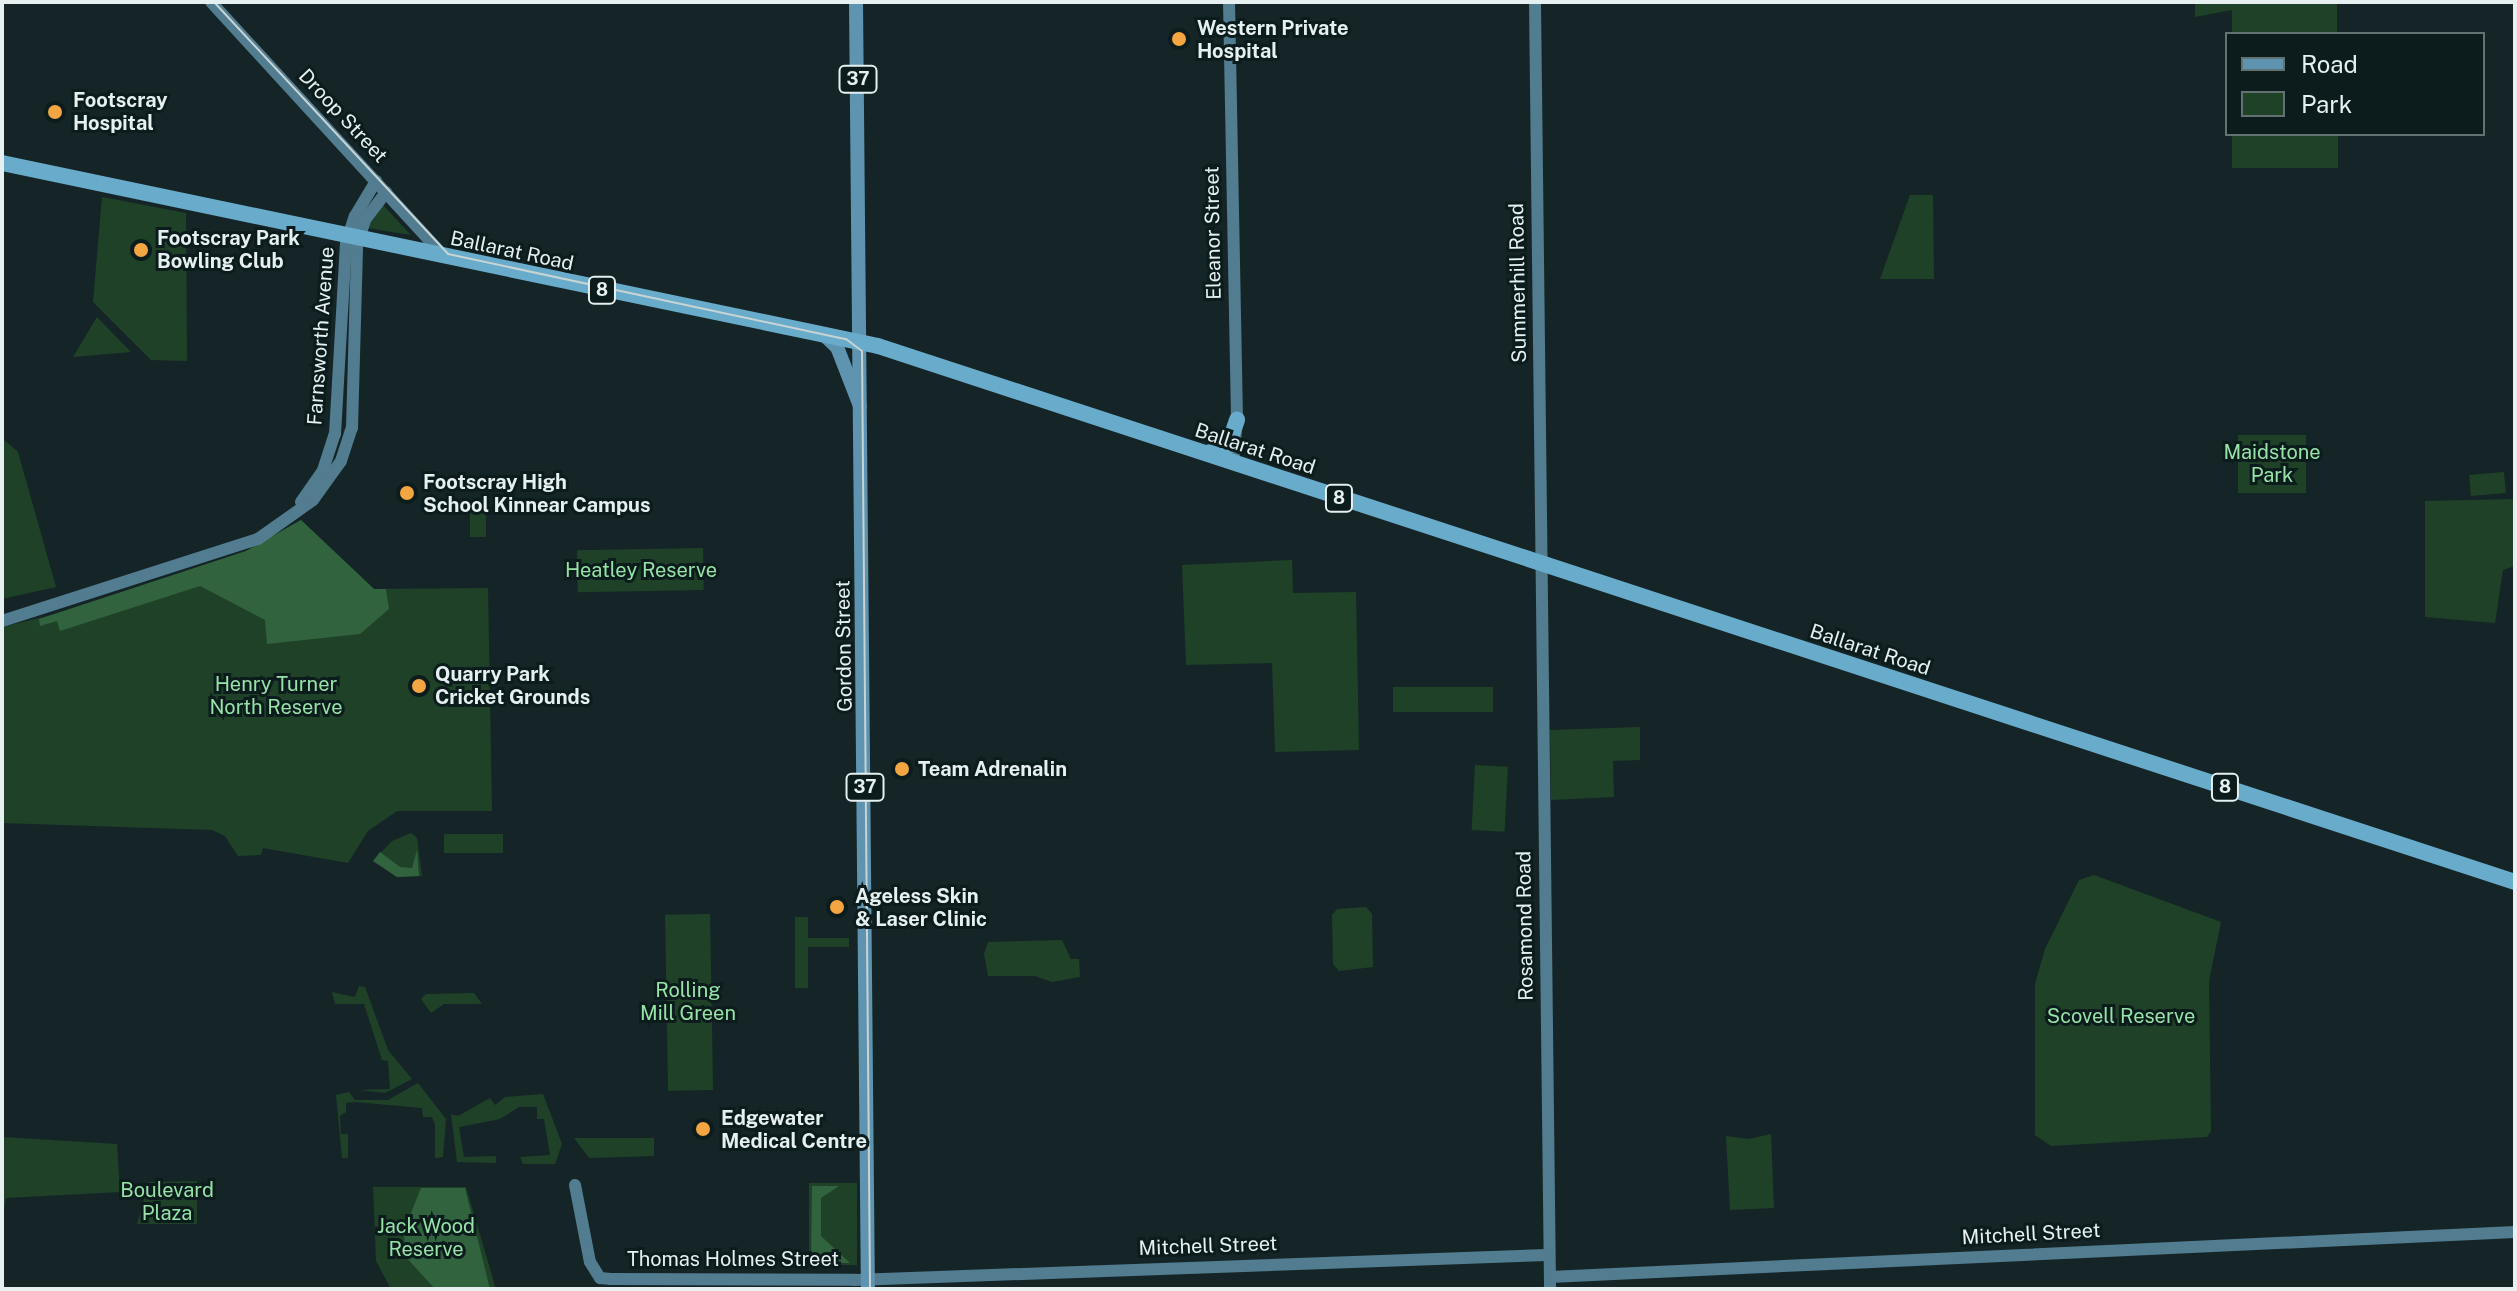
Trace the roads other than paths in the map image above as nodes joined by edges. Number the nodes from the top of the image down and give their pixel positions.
1 (211, 2) edge
2 (856, 2) edge
3 (1229, 2) edge
4 (1535, 2) edge
5 (2, 163) edge
6 (376, 181) junction
7 (386, 192) junction
8 (353, 237) junction
9 (445, 257) junction
10 (340, 319) junction
11 (356, 319) junction
12 (824, 335) junction
13 (861, 343) junction
14 (339, 353) junction
15 (357, 353) junction
16 (863, 410) junction
17 (338, 416) junction
18 (355, 416) junction
19 (1237, 420) junction
20 (1205, 453) junction
21 (1233, 463) junction
22 (228, 549) junction
23 (1543, 563) junction
24 (2, 621) edge
25 (2515, 882) edge
26 (575, 1185) dead end
27 (2515, 1232) edge
28 (1548, 1255) junction
29 (868, 1283) edge
30 (1550, 1283) edge

1 - 6 street, Droop Street
2 - 13 main road, Gordon Street / 37
3 - 19 street, Eleanor Street
4 - 23 street, Summerhill Road
5 - 8 highway, Ballarat Road / 8
6 - 7 street, Droop Street
6 - 8 street, Farnsworth Avenue
7 - 8 street, Farnsworth Avenue
7 - 9 street, Droop Street
8 - 9 highway, Ballarat Road / 8
8 - 10 street, Farnsworth Avenue
8 - 11 street, Farnsworth Avenue
9 - 12 highway, Ballarat Road / 8
10 - 11 street
10 - 14 street, Farnsworth Avenue
11 - 15 street, Farnsworth Avenue
12 - 13 highway, Ballarat Road / 8
12 - 16 main road
13 - 16 main road, Gordon Street / 37
13 - 20 highway, Ballarat Road / 8
14 - 15 street
14 - 17 street, Farnsworth Avenue
15 - 18 street, Farnsworth Avenue
16 - 29 main road, Gordon Street / 37
17 - 18 street
17 - 22 street, Farnsworth Avenue
18 - 22 street, Farnsworth Avenue
19 - 20 highway
19 - 21 street, Eleanor Street
20 - 21 highway, Ballarat Road / 8
21 - 23 highway, Ballarat Road / 8
22 - 24 street, Farnsworth Avenue
23 - 25 highway, Ballarat Road / 8
23 - 28 street, Rosamond Road
26 - 29 street, Thomas Holmes Street
27 - 30 street, Mitchell Street
28 - 29 street, Mitchell Street
28 - 30 street, Rosamond Road

